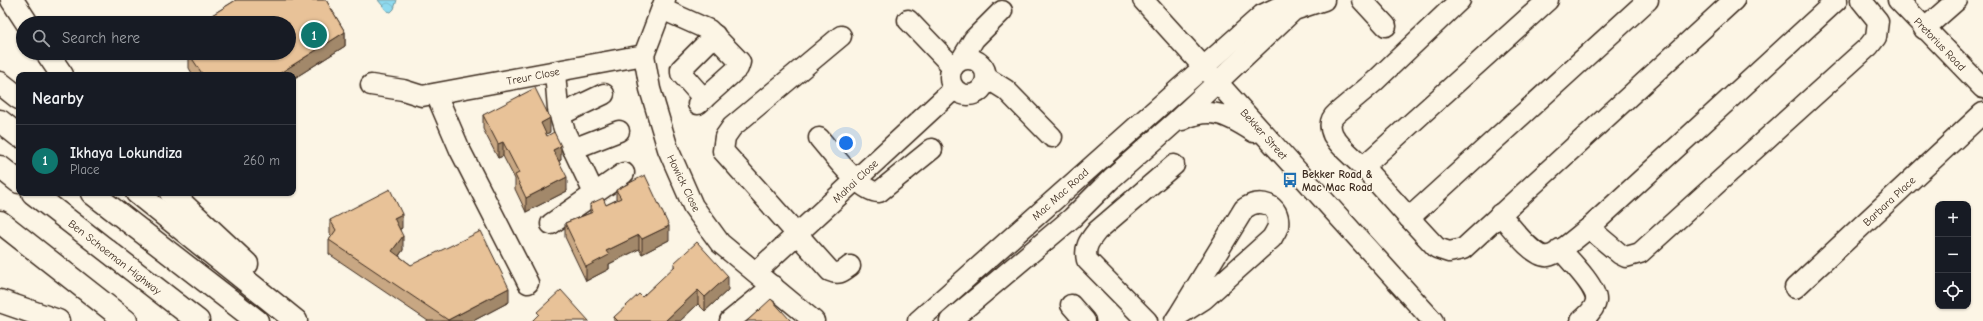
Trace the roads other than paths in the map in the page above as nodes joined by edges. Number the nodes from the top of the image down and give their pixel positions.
1 (12, 0) edge
2 (1143, 0) edge
3 (1324, 0) edge
4 (1362, 0) edge
5 (1460, 0) edge
6 (1548, 0) edge
7 (1648, 0) edge
8 (1734, 0) edge
9 (1837, 0) edge
10 (1861, 0) edge
11 (1898, 0) edge
12 (1957, 0) edge
13 (663, 5) edge
14 (1294, 10) junction
15 (1002, 11) dead end
16 (22, 16) edge
17 (908, 20) dead end
18 (1386, 26) dead end
19 (1924, 29) junction
20 (715, 35) junction
21 (841, 36) dead end
22 (644, 55) junction
23 (52, 60) edge
24 (957, 63) junction
25 (1203, 67) junction
26 (60, 72) edge
27 (555, 72) junction
28 (987, 78) junction
29 (0, 83) edge
30 (1218, 83) junction
31 (371, 85) dead end
32 (1983, 88) edge
33 (954, 89) junction
34 (604, 94) dead end
35 (429, 95) junction
36 (16, 96) edge
37 (1983, 113) edge
38 (560, 115) junction
39 (0, 121) edge
40 (1174, 124) junction
41 (619, 131) dead end
42 (16, 134) edge
43 (1052, 137) dead end
44 (819, 138) dead end
45 (1271, 142) junction
46 (932, 149) dead end
47 (573, 150) junction
48 (1174, 165) dead end
49 (0, 167) edge
50 (1363, 167) junction
51 (624, 173) dead end
52 (16, 180) edge
53 (856, 180) junction
54 (594, 193) junction
55 (37, 196) edge
56 (96, 196) edge
57 (141, 196) edge
58 (174, 196) edge
59 (1055, 199) junction
60 (1500, 214) junction
61 (1072, 218) junction
62 (1410, 218) junction
63 (0, 222) edge
64 (551, 224) dead end
65 (1589, 228) junction
66 (796, 235) junction
67 (1560, 249) junction
68 (850, 266) dead end
69 (756, 272) junction
70 (528, 284) dead end
71 (773, 286) junction
72 (1795, 288) dead end
73 (0, 301) edge
74 (1071, 305) dead end
75 (1177, 318) edge
76 (58, 321) edge
77 (126, 321) edge
78 (198, 321) edge
79 (257, 321) edge
80 (296, 321) edge
81 (312, 321) edge
82 (730, 321) edge
83 (814, 321) edge
84 (918, 321) edge
85 (950, 321) edge
86 (1085, 321) edge
87 (1147, 321) edge
88 (1433, 321) edge
89 (1581, 321) edge

1 - 16 highway
2 - 25 street, Bekker Street
3 - 14 street
4 - 18 street
5 - 50 street
6 - 50 street
7 - 62 street
8 - 60 street
9 - 65 street
10 - 65 street
11 - 19 street, Pretorius Road
12 - 19 street
13 - 20 street
13 - 22 street
14 - 25 street, Mac Mac Road
14 - 30 street
15 - 24 street
17 - 24 street
19 - 32 street, Pretorius Road
20 - 20 street
21 - 66 street
22 - 27 street, Treur Close
22 - 69 street, Howick Close
23 - 26 highway
24 - 28 street
24 - 33 street
25 - 30 street, Bekker Street
25 - 59 street, Mac Mac Road
27 - 35 street, Treur Close
27 - 38 street
28 - 33 street
28 - 43 street
29 - 36 highway
30 - 40 street
30 - 45 street, Bekker Street
31 - 35 street
33 - 53 street, Mahai Close
34 - 38 street
35 - 70 street
37 - 72 street, Barbara Place
38 - 47 street
39 - 42 highway
40 - 45 street
40 - 61 street
41 - 47 street
44 - 53 street
45 - 88 street, Bekker Street
46 - 53 street
47 - 54 street
48 - 87 street
49 - 52 highway
50 - 62 street
51 - 54 street
53 - 66 street, Mahai Close
54 - 64 street
55 - 78 highway, Ben Schoeman Highway
56 - 79 highway
57 - 80 highway
58 - 81 highway
59 - 61 street
59 - 84 street, Mac Mac Road
60 - 62 street
60 - 67 street
61 - 85 street
63 - 77 highway
65 - 67 street
66 - 68 street
66 - 69 street, Mahai Close
67 - 89 street
69 - 71 street, Howick Close
71 - 82 street
71 - 83 street, Howick Close
73 - 76 highway
74 - 86 street
75 - 75 street

